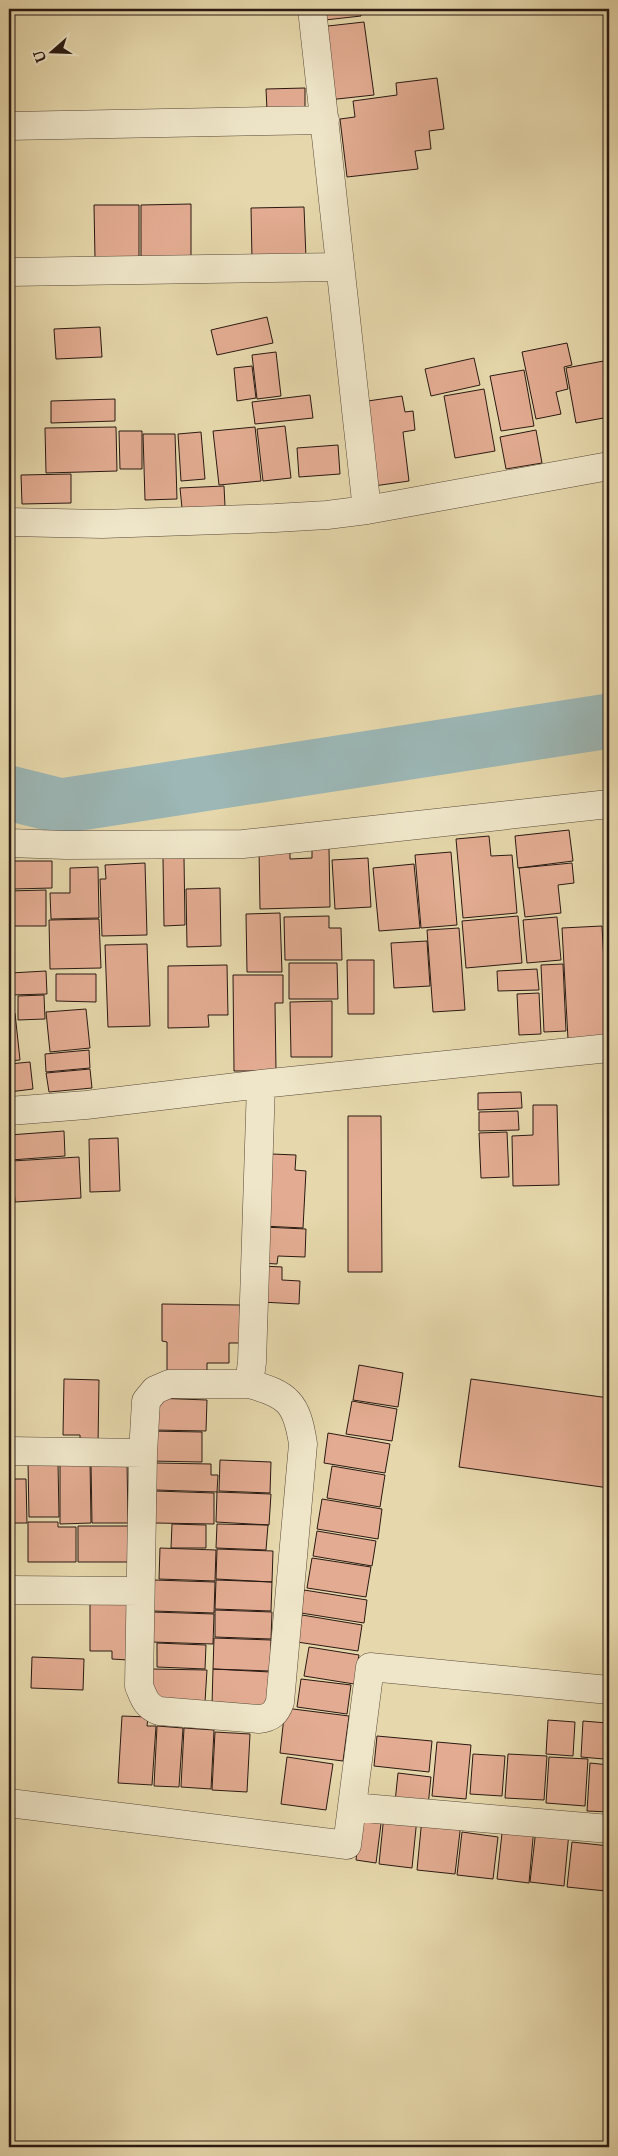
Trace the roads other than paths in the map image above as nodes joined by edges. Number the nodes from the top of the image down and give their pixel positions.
1 (312, 9) edge
2 (325, 120) junction
3 (9, 126) edge
4 (339, 266) junction
5 (9, 272) edge
6 (609, 466) edge
7 (367, 510) junction
8 (9, 522) edge
9 (609, 804) edge
10 (9, 843) edge
11 (609, 1048) edge
12 (261, 1084) junction
13 (9, 1111) edge
14 (249, 1384) junction
15 (9, 1451) edge
16 (143, 1453) junction
17 (9, 1590) edge
18 (140, 1591) junction
19 (609, 1690) edge
20 (9, 1803) edge
21 (352, 1807) junction
22 (609, 1829) edge

1 - 2 street
2 - 3 street
2 - 4 street
4 - 5 street
4 - 7 street
6 - 7 street
7 - 8 street
9 - 10 street
11 - 12 street
12 - 13 street
12 - 14 street
14 - 16 street
14 - 18 street
15 - 16 street
16 - 18 street
17 - 18 street
19 - 21 street
20 - 21 street
21 - 22 street

